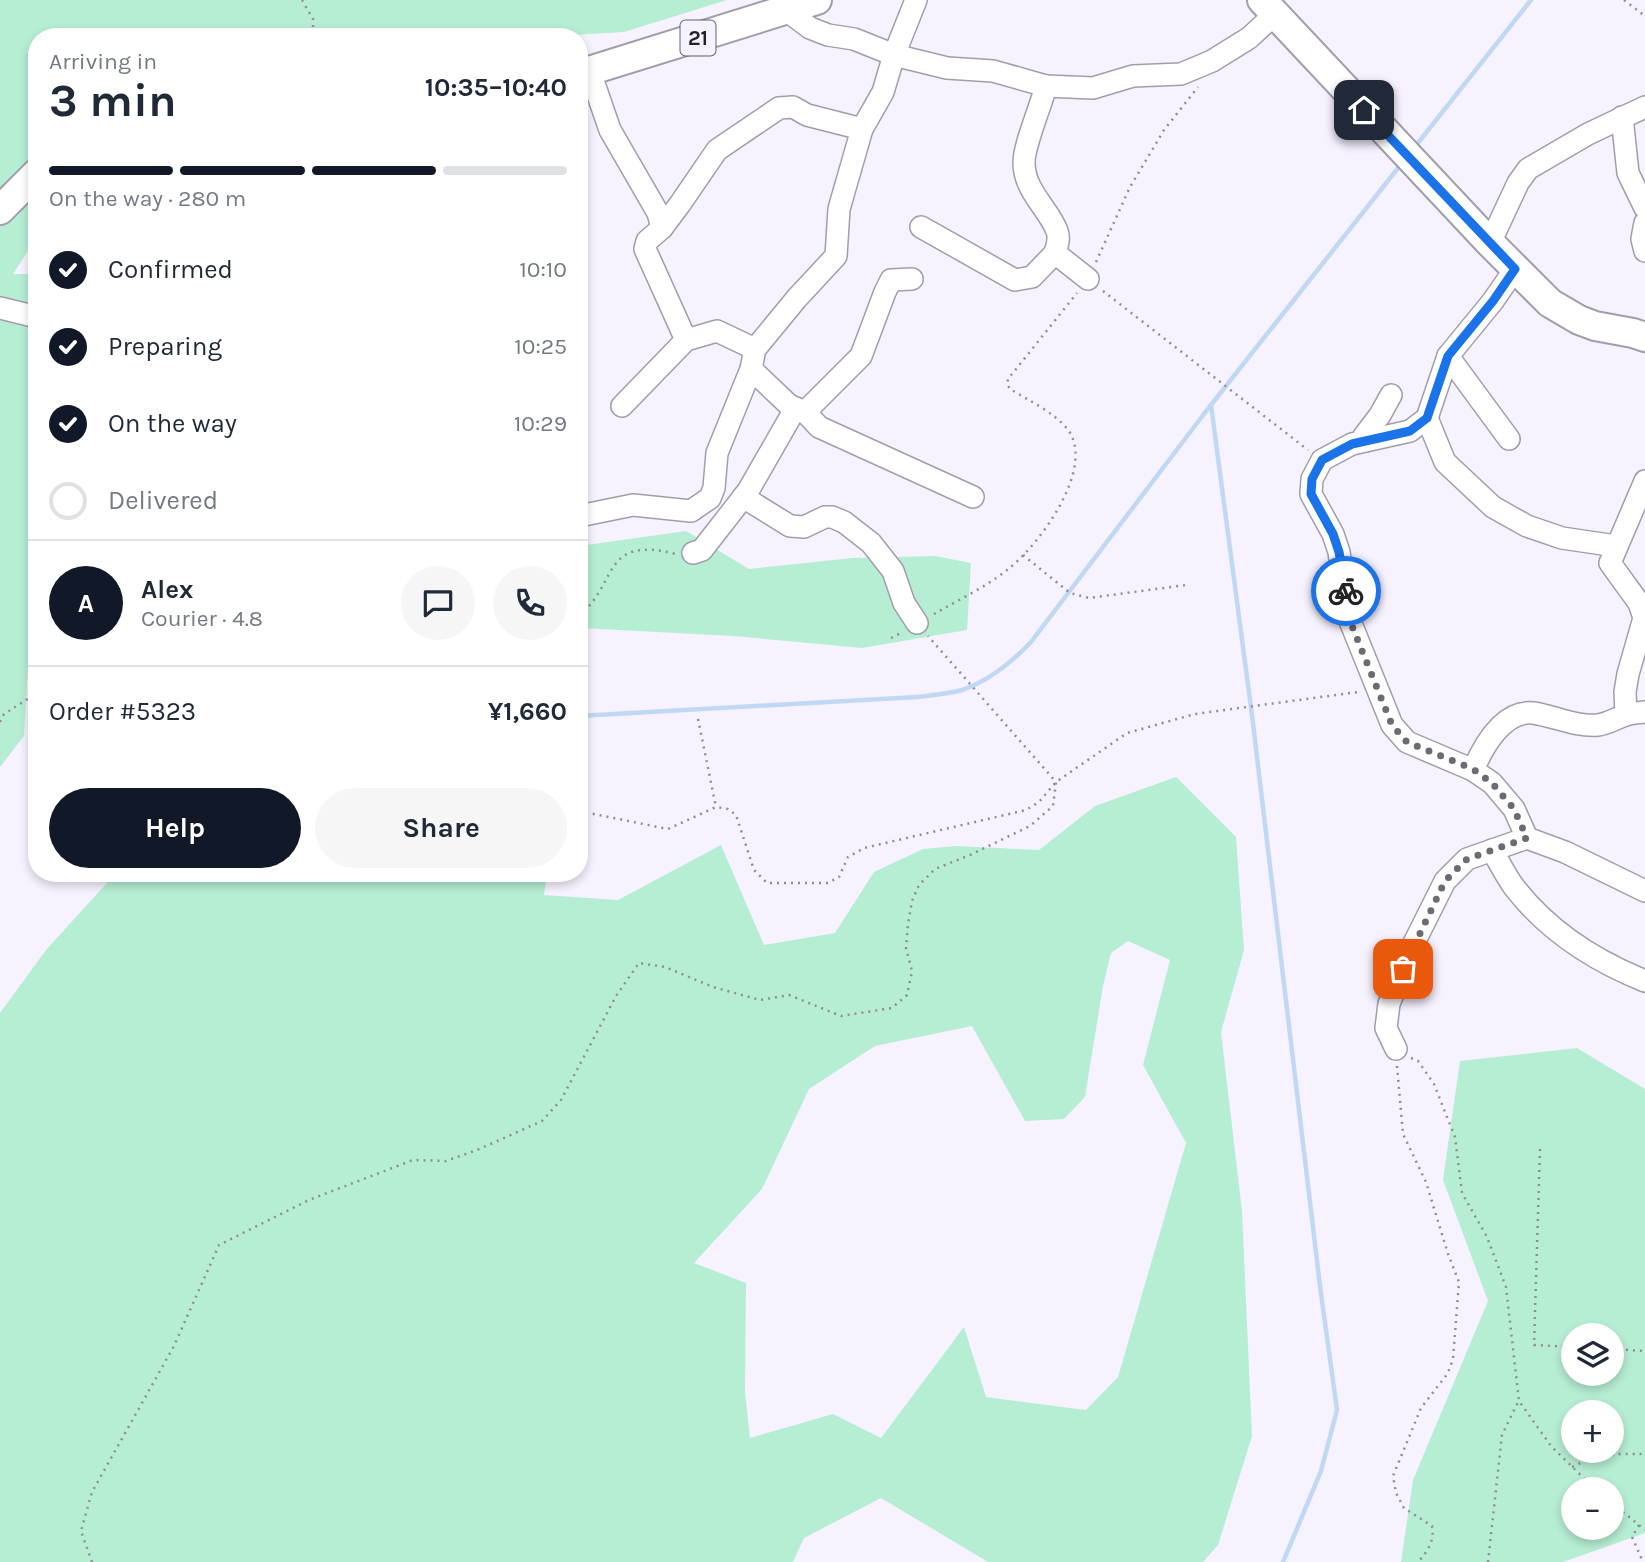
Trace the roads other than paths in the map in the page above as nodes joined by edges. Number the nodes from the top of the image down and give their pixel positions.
1 (817, 0) edge
2 (916, 0) edge
3 (1268, 8) edge
4 (786, 10) junction
5 (894, 55) junction
6 (588, 72) edge
7 (588, 80) edge
8 (1046, 86) junction
9 (1645, 107) edge
10 (1622, 117) junction
11 (862, 129) junction
12 (28, 182) edge
13 (1645, 208) edge
14 (0, 210) edge
15 (1645, 223) edge
16 (920, 227) dead end
17 (662, 228) junction
18 (1489, 243) junction
19 (1645, 251) edge
20 (1055, 253) junction
21 (1515, 269) junction
22 (912, 279) dead end
23 (1088, 279) road end
24 (0, 308) edge
25 (28, 315) edge
26 (1645, 337) edge
27 (686, 340) junction
28 (1448, 356) junction
29 (753, 358) junction
30 (1391, 395) dead end
31 (622, 406) dead end
32 (800, 411) junction
33 (1427, 418) junction
34 (1509, 439) dead end
35 (1365, 441) junction
36 (715, 472) junction
37 (1645, 481) edge
38 (745, 494) junction
39 (973, 497) dead end
40 (588, 514) edge
41 (1616, 546) junction
42 (693, 553) road end
43 (917, 623) road end
44 (1635, 713) edge
45 (1473, 769) junction
46 (1527, 838) junction
47 (1492, 850) junction
48 (1645, 891) edge
49 (1645, 981) edge
50 (1396, 1049) road end

1 - 4 main road, 21
2 - 5 street
3 - 8 street
3 - 18 main road
4 - 5 street
4 - 6 main road, 21
5 - 8 street
5 - 11 street
7 - 17 street
8 - 20 street
9 - 10 street
10 - 13 street
10 - 18 street
11 - 17 street
11 - 29 street
12 - 14 main road
15 - 19 street
16 - 20 street
17 - 27 street
18 - 21 main road
20 - 23 street
21 - 26 main road
21 - 28 street
22 - 32 street
24 - 25 street
27 - 29 street
27 - 31 street
28 - 33 street
28 - 34 street
29 - 32 street
29 - 36 street
30 - 35 street
32 - 38 street
32 - 39 street
33 - 35 street
33 - 41 street
35 - 45 street
36 - 38 street
36 - 40 street
37 - 41 street
38 - 42 street
38 - 43 street
41 - 44 street
44 - 45 street
45 - 46 street
46 - 47 street
46 - 48 street
47 - 49 street
47 - 50 street

